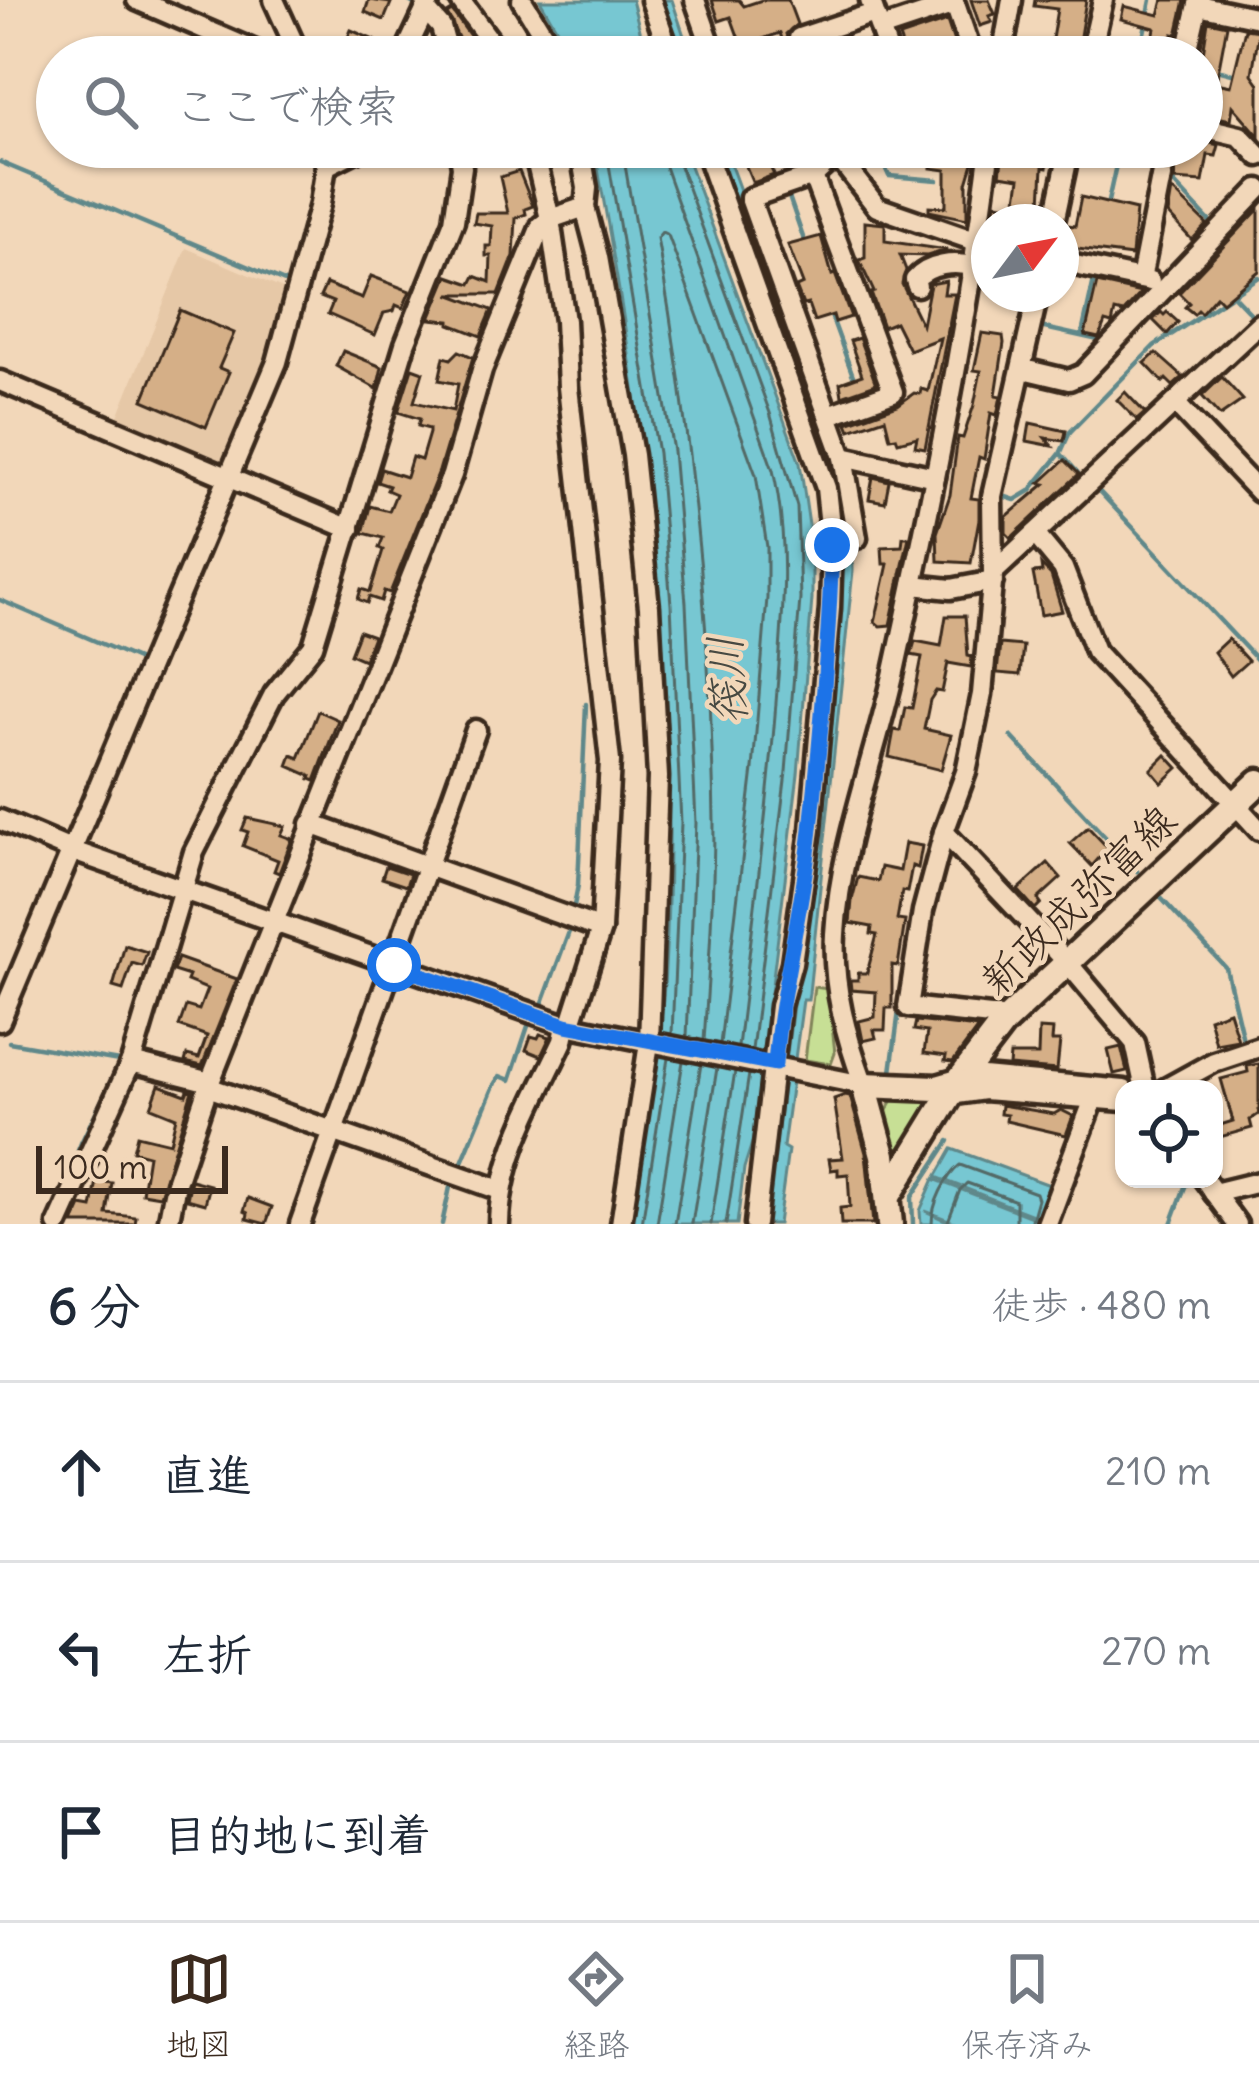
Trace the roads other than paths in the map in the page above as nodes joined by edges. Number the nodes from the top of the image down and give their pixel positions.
1 (137, 0) edge
2 (274, 0) edge
3 (460, 0) edge
4 (522, 0) edge
5 (651, 0) edge
6 (695, 0) edge
7 (1012, 0) edge
8 (1103, 0) edge
9 (1198, 2) edge
10 (426, 3) edge
11 (875, 14) edge
12 (1259, 18) edge
13 (220, 36) edge
14 (290, 36) edge
15 (412, 36) edge
16 (443, 36) edge
17 (487, 36) edge
18 (544, 36) edge
19 (677, 36) edge
20 (692, 36) edge
21 (805, 36) edge
22 (966, 36) edge
23 (1006, 36) edge
24 (1095, 36) edge
25 (1191, 36) edge
26 (1223, 132) edge
27 (1259, 156) edge
28 (323, 168) edge
29 (462, 168) edge
30 (538, 168) edge
31 (584, 168) edge
32 (712, 168) edge
33 (820, 168) edge
34 (847, 168) edge
35 (988, 168) edge
36 (1066, 168) edge
37 (1162, 168) edge
38 (813, 176) junction
39 (1259, 189) edge
40 (985, 204) edge
41 (1058, 204) edge
42 (585, 207) junction
43 (550, 219) junction
44 (971, 248) edge
45 (971, 256) edge
46 (1079, 266) edge
47 (1142, 279) junction
48 (1169, 285) junction
49 (917, 286) dead end
50 (971, 302) edge
51 (1034, 312) edge
52 (1259, 324) edge
53 (1023, 369) junction
54 (0, 381) edge
55 (1175, 404) junction
56 (829, 415) junction
57 (843, 457) junction
58 (935, 477) junction
59 (230, 480) junction
60 (1259, 492) edge
61 (350, 529) junction
62 (1035, 534) junction
63 (857, 538) dead end
64 (993, 577) junction
65 (913, 585) junction
66 (476, 730) dead end
67 (1259, 782) edge
68 (1235, 805) junction
69 (0, 820) edge
70 (311, 824) junction
71 (1259, 830) edge
72 (944, 832) junction
73 (73, 851) junction
74 (428, 866) junction
75 (184, 890) junction
76 (272, 922) junction
77 (601, 929) junction
78 (1067, 962) junction
79 (394, 965) junction
80 (1009, 1018) junction
81 (0, 1021) edge
82 (568, 1026) junction
83 (649, 1043) junction
84 (1259, 1048) edge
85 (131, 1062) junction
86 (784, 1066) junction
87 (1143, 1080) edge
88 (1181, 1080) edge
89 (209, 1085) junction
90 (865, 1085) junction
91 (954, 1088) junction
92 (1115, 1089) edge
93 (1094, 1099) junction
94 (1115, 1100) edge
95 (334, 1130) junction
96 (1259, 1182) edge
97 (1223, 1185) edge
98 (1210, 1188) edge
99 (500, 1190) junction
100 (890, 1193) junction
101 (58, 1224) edge
102 (168, 1224) edge
103 (300, 1224) edge
104 (499, 1224) edge
105 (621, 1224) edge
106 (755, 1224) edge
107 (890, 1224) edge
108 (1047, 1224) edge
109 (1237, 1224) edge

1 - 13 street
2 - 14 street
3 - 17 street
4 - 18 street
5 - 19 street
6 - 20 street
7 - 23 street
8 - 24 street
9 - 12 street
9 - 25 street
10 - 15 street
10 - 16 street
11 - 21 street
11 - 22 street
26 - 27 street
28 - 59 street
29 - 61 street
30 - 43 street
31 - 42 street
32 - 86 street
33 - 38 street
34 - 44 street
35 - 40 street
36 - 41 street
37 - 47 street
38 - 56 street
38 - 56 street
39 - 48 street
42 - 43 street
42 - 83 street
43 - 70 street
43 - 77 street
45 - 49 street
46 - 47 street
47 - 48 street
48 - 53 street
50 - 58 street
51 - 53 street
52 - 55 street
53 - 64 street
54 - 59 street
55 - 60 street
55 - 62 street
56 - 57 street
57 - 58 street
57 - 63 street
58 - 65 street
59 - 61 street
59 - 73 street
61 - 75 street
62 - 64 street
62 - 68 street
64 - 65 street
64 - 72 street
65 - 90 street
66 - 74 street
67 - 68 main road, 新政成弥富線
68 - 71 street
68 - 78 main road, 新政成弥富線
69 - 73 street
70 - 74 street
70 - 76 street
72 - 78 street
72 - 80 street
73 - 75 street
73 - 81 street
74 - 77 street
74 - 79 street
75 - 76 street
75 - 85 street
76 - 79 street
76 - 89 street
77 - 82 street
78 - 80 main road, 新政成弥富線
78 - 87 street
79 - 82 street
79 - 95 street
80 - 91 main road, 新政成弥富線
82 - 83 street
82 - 99 street
83 - 86 street
83 - 105 street
84 - 88 street
85 - 89 street
85 - 101 street
86 - 90 street
86 - 106 street
89 - 95 street
89 - 102 street
90 - 91 main road
90 - 100 main road
91 - 92 street
91 - 93 street
91 - 100 main road, 新政成弥富線
93 - 94 street
93 - 108 street
95 - 99 street
95 - 103 street
96 - 97 street
98 - 109 street
99 - 104 street
100 - 107 main road

